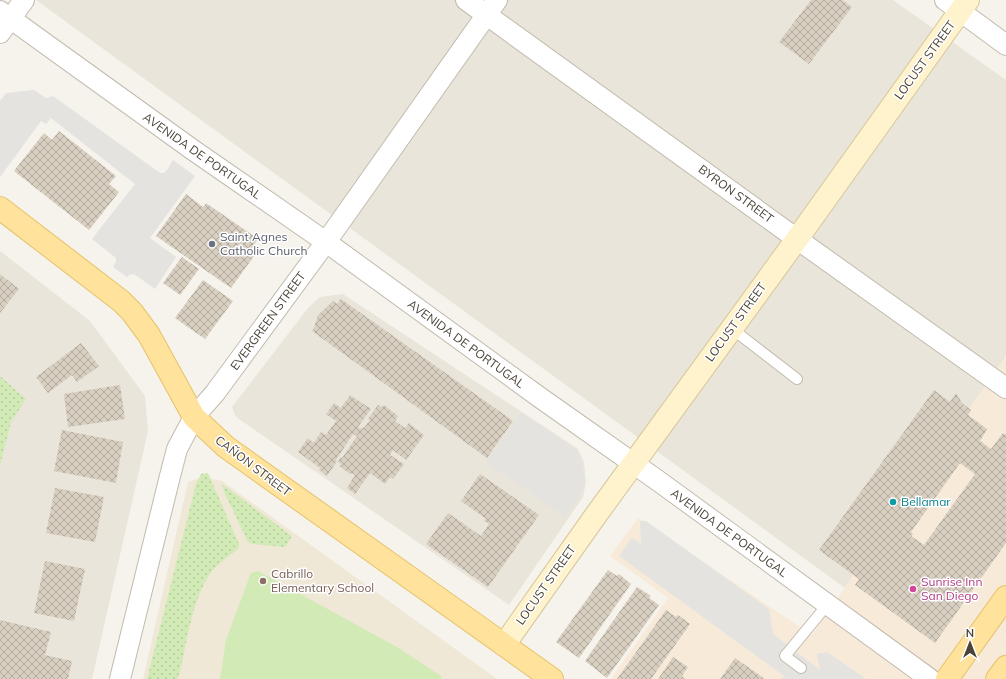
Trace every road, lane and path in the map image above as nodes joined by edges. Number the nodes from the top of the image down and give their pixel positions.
1 (24, 0) edge
2 (466, 0) edge
3 (958, 4) edge
4 (492, 7) edge
5 (3, 21) edge
6 (1006, 46) edge
7 (0, 208) edge
8 (797, 239) junction
9 (326, 242) junction
10 (731, 328) junction
11 (797, 379) dead end
12 (1006, 388) edge
13 (194, 418) junction
14 (634, 464) junction
15 (1006, 598) edge
16 (827, 605) junction
17 (504, 645) junction
18 (1006, 667) edge
19 (801, 668) dead end
20 (120, 679) edge
21 (552, 679) edge
22 (930, 679) edge
23 (947, 679) edge
24 (998, 679) edge

1 - 5 street
2 - 4 street, BYRON STREET
3 - 6 street
3 - 8 street, LOCUST STREET
4 - 8 street, BYRON STREET
4 - 9 street, EVERGREEN STREET
5 - 9 street, AVENIDA DE PORTUGAL
7 - 13 main road, CAÑON STREET
8 - 10 street, LOCUST STREET
8 - 12 street, BYRON STREET
9 - 13 street, EVERGREEN STREET
9 - 14 street, AVENIDA DE PORTUGAL
10 - 11 lane
10 - 14 street, LOCUST STREET
13 - 17 main road, CAÑON STREET
13 - 20 street, EVERGREEN STREET
14 - 16 street, AVENIDA DE PORTUGAL
14 - 17 street, LOCUST STREET
15 - 23 main road
16 - 19 lane
16 - 22 street, AVENIDA DE PORTUGAL
17 - 21 main road, CAÑON STREET
18 - 24 main road

